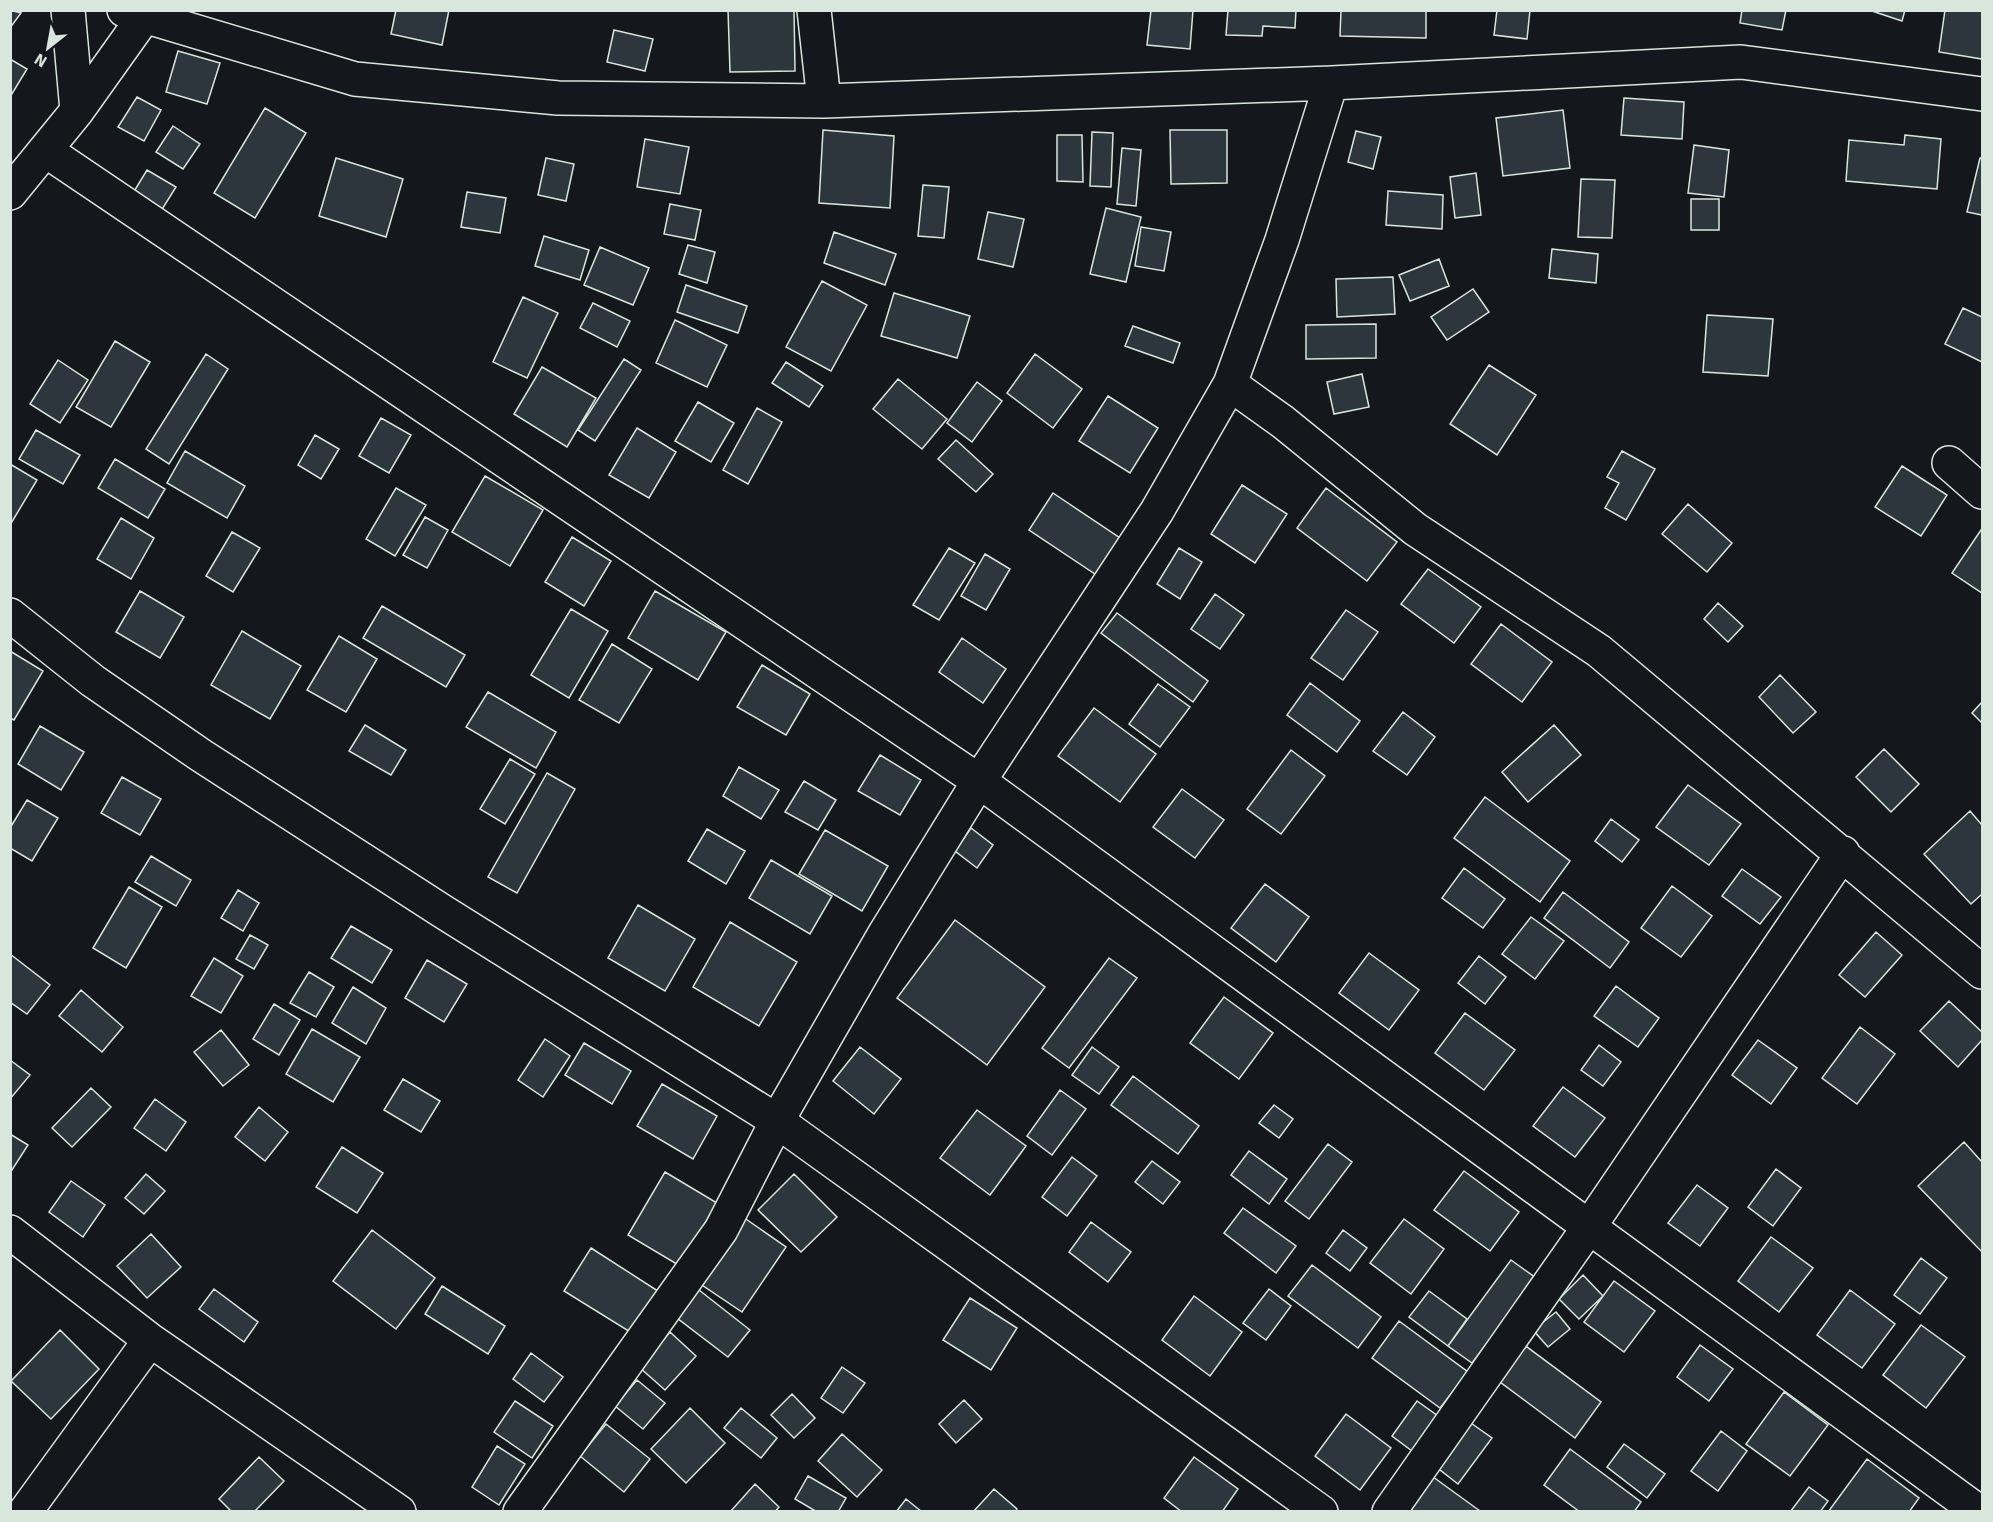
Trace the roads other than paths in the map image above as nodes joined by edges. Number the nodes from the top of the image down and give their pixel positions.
1 (68, 10) edge
2 (814, 10) edge
3 (140, 13) edge
4 (1331, 83) junction
5 (1983, 94) edge
6 (824, 100) junction
7 (77, 111) junction
8 (45, 150) junction
9 (10, 193) edge
10 (1230, 384) junction
11 (1949, 463) dead end
12 (1983, 492) edge
13 (10, 615) edge
14 (979, 781) junction
15 (1844, 853) junction
16 (1983, 972) edge
17 (777, 1121) junction
18 (1589, 1227) junction
19 (10, 1232) edge
20 (150, 1340) junction
21 (25, 1512) edge
22 (399, 1512) edge
23 (520, 1512) edge
24 (1321, 1512) edge
25 (1389, 1512) edge
26 (1979, 1512) edge

1 - 7 street
2 - 6 street
3 - 6 street
3 - 7 street
4 - 5 street
4 - 6 street
4 - 10 street
7 - 8 street
8 - 9 street
8 - 14 street
10 - 14 street
10 - 15 street
11 - 12 street
13 - 17 street
14 - 17 street
14 - 18 street
15 - 16 street
15 - 18 street
17 - 23 street
17 - 24 street
18 - 25 street
18 - 26 street
19 - 20 street
20 - 21 street
20 - 22 street

